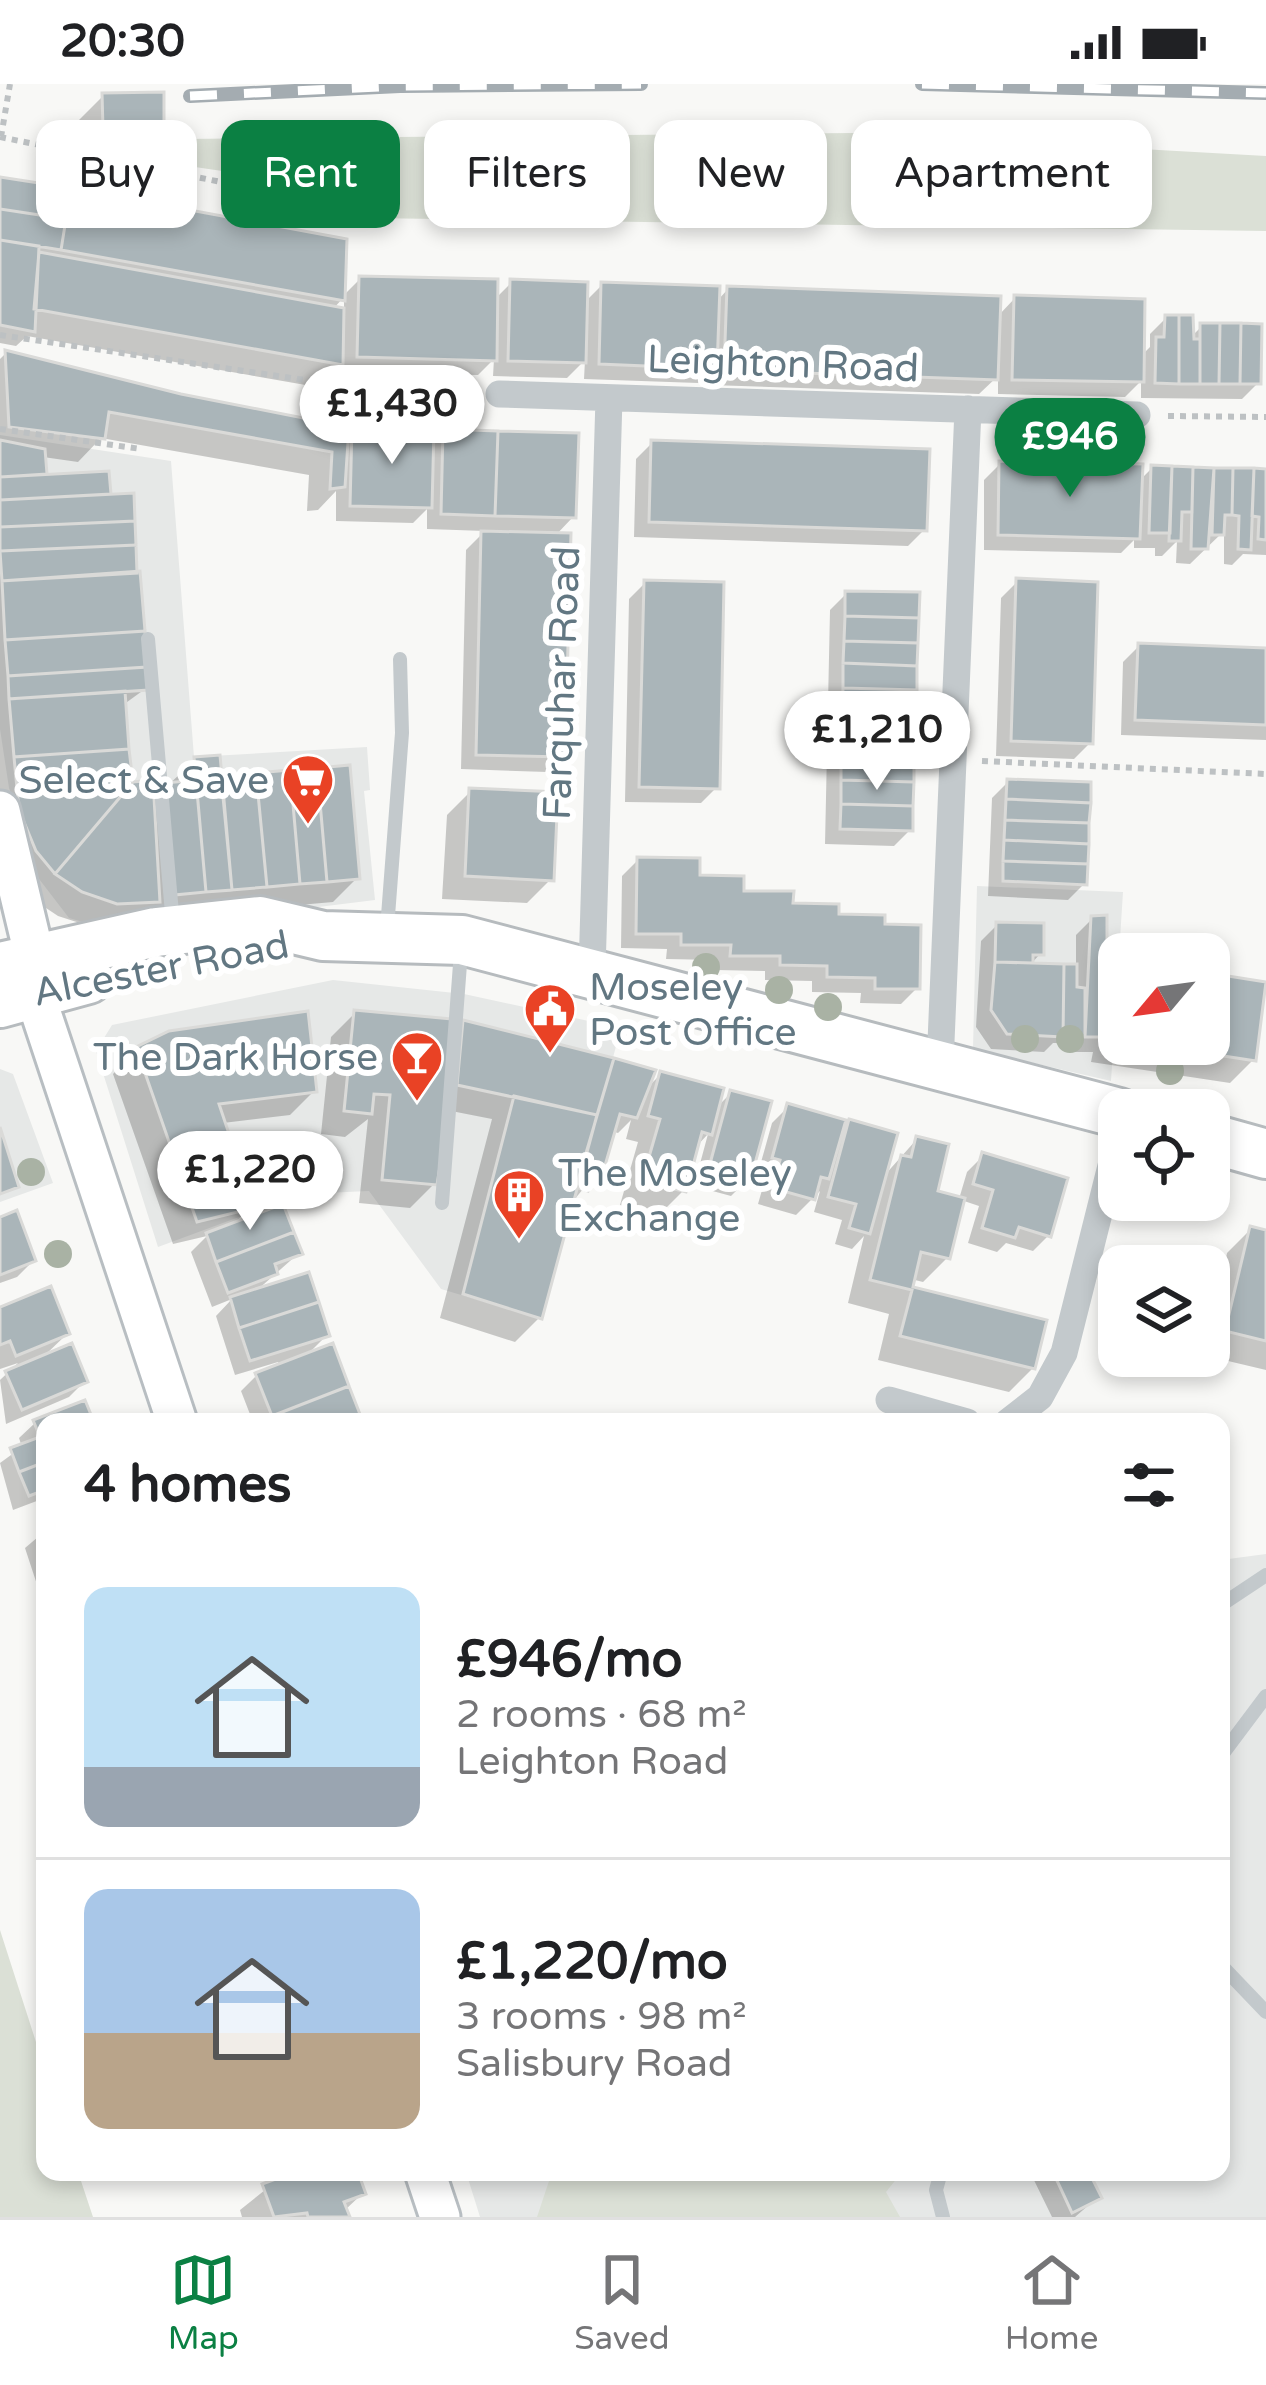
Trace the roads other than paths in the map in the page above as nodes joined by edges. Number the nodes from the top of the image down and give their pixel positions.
1 (499, 394) road end
2 (609, 398) junction
3 (968, 409) junction
4 (1137, 415) road end
5 (148, 639) dead end
6 (400, 659) dead end
7 (0, 812) edge
8 (386, 934) junction
9 (462, 940) junction
10 (175, 945) junction
11 (592, 971) junction
12 (12, 972) edge
13 (940, 1065) junction
14 (1098, 1107) edge
15 (1230, 1144) edge
16 (1266, 1154) edge
17 (442, 1203) dead end
18 (1098, 1218) edge
19 (889, 1400) dead end
20 (174, 1413) edge
21 (935, 1413) edge
22 (1019, 1413) edge
23 (1266, 1575) edge
24 (1230, 1599) edge
25 (1266, 1696) edge
26 (1230, 1744) edge
27 (1230, 1974) edge
28 (1266, 2012) edge
29 (428, 2181) edge
30 (938, 2181) edge
31 (440, 2217) edge
32 (943, 2217) edge

1 - 2 street, Leighton Road
2 - 3 street, Leighton Road
2 - 11 street, Farquhar Road
3 - 4 street, Leighton Road
3 - 13 street
5 - 10 lane
6 - 8 lane
7 - 12 main road
8 - 9 highway, Alcester Road
8 - 10 highway, Alcester Road
9 - 11 highway, Alcester Road
9 - 17 lane
10 - 12 highway, Alcester Road
11 - 13 highway, Alcester Road
12 - 20 main road
13 - 14 highway, Alcester Road
15 - 16 highway
18 - 22 street
19 - 21 street
23 - 24 lane
25 - 26 lane
27 - 28 lane
29 - 31 main road
30 - 32 lane

